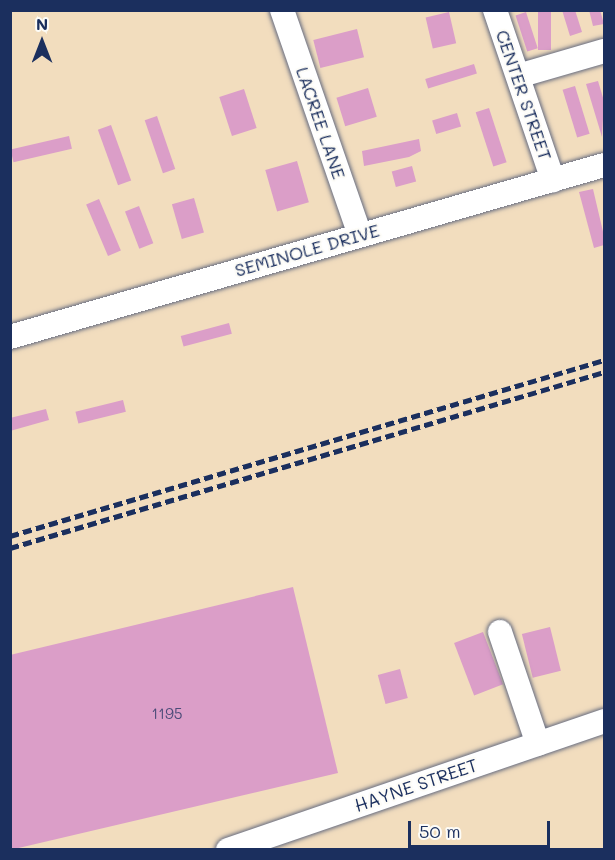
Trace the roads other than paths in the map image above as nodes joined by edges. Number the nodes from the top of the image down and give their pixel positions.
1 (282, 10) edge
2 (495, 10) edge
3 (604, 51) edge
4 (518, 76) junction
5 (604, 165) edge
6 (553, 180) junction
7 (360, 235) junction
8 (10, 337) edge
9 (500, 632) dead end
10 (604, 721) edge
11 (538, 744) junction
12 (228, 849) edge

1 - 7 street, LACREE LANE
2 - 4 street, CENTER STREET
3 - 4 street
4 - 6 street, CENTER STREET
5 - 6 street, SEMINOLE DRIVE
6 - 7 street, SEMINOLE DRIVE
7 - 8 street, SEMINOLE DRIVE
9 - 11 street
10 - 11 street, HAYNE STREET
11 - 12 street, HAYNE STREET

